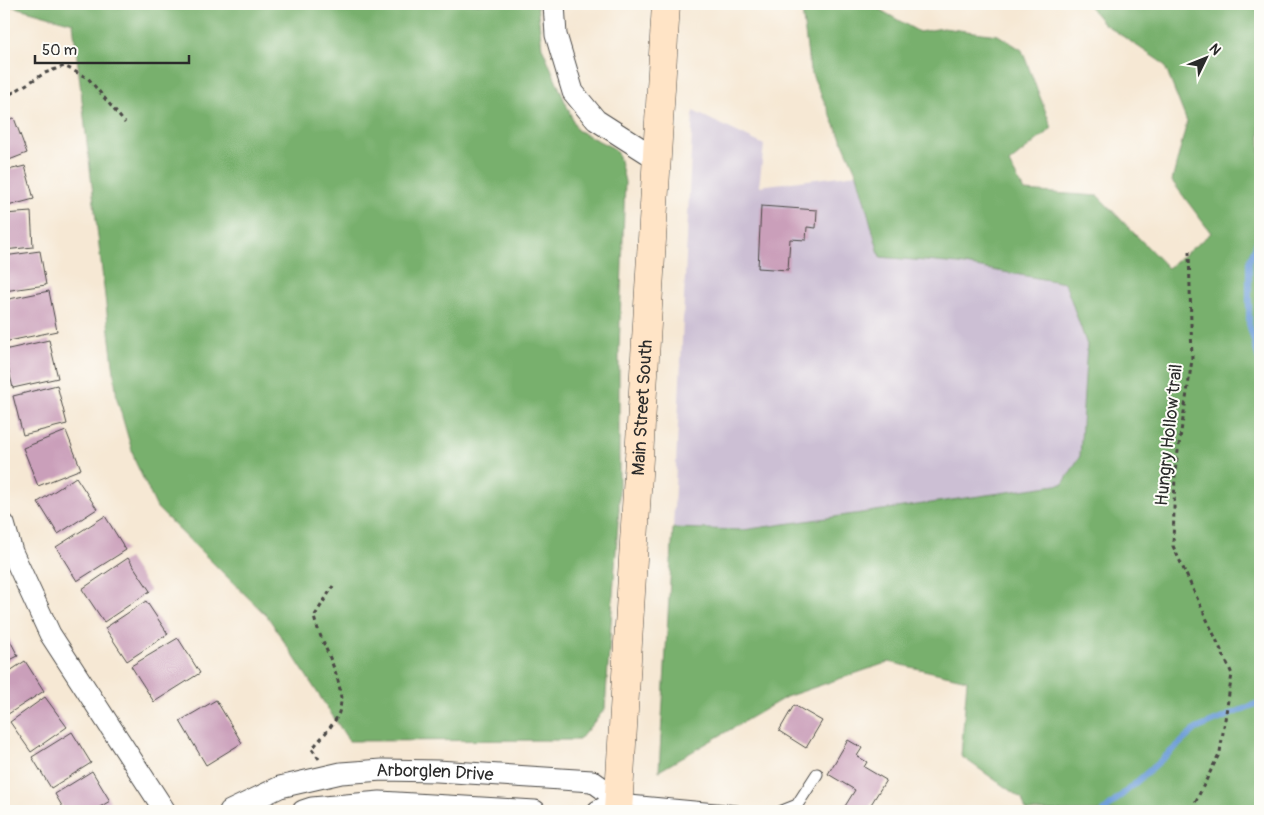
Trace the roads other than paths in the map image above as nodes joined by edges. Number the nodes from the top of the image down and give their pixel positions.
1 (554, 4) edge
2 (666, 4) edge
3 (658, 159) junction
4 (4, 524) edge
5 (817, 774) dead end
6 (612, 808) edge
7 (165, 811) edge
8 (230, 811) edge
9 (303, 811) edge
10 (535, 811) edge
11 (737, 811) edge
12 (782, 811) edge

1 - 3 street
2 - 3 street, Main Street South
3 - 6 street, Main Street South
4 - 7 street
5 - 12 lane
6 - 8 street, Arborglen Drive
6 - 11 lane
9 - 10 street, Arborglen Drive

